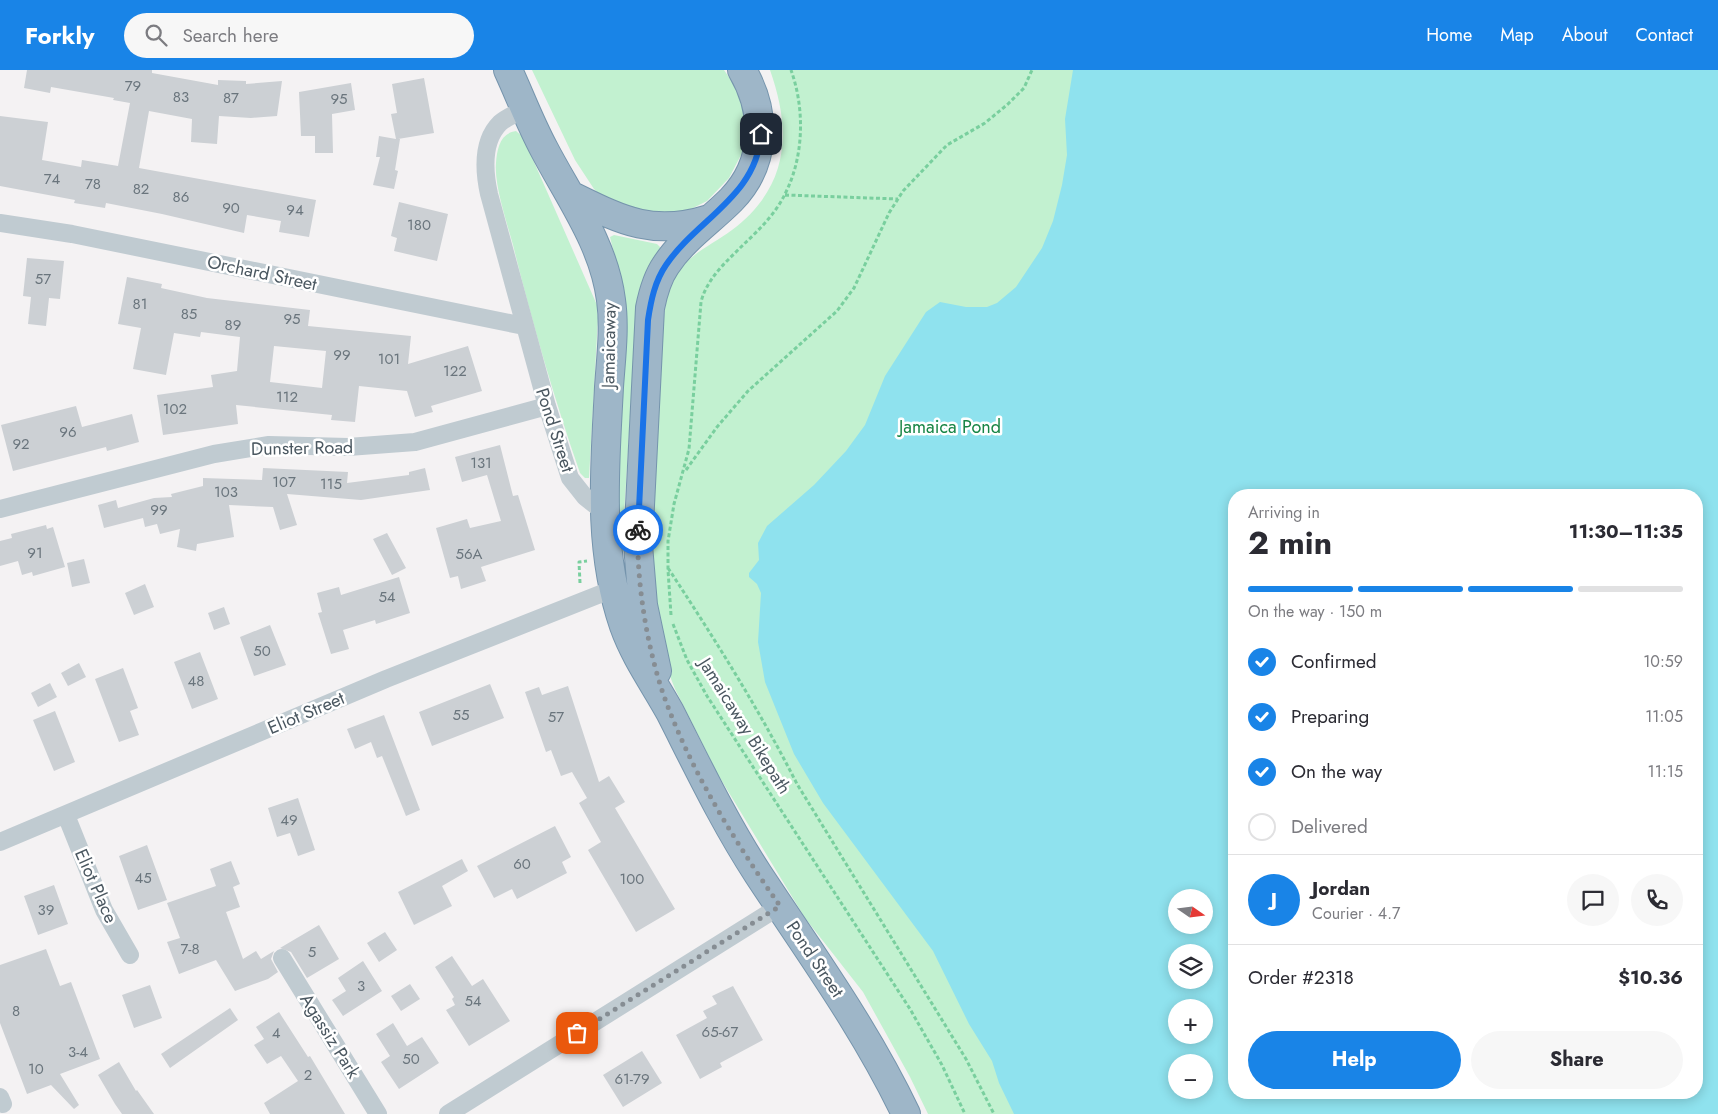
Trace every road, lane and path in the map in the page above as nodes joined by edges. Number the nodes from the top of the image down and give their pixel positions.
1 (508, 70) edge
2 (742, 70) edge
3 (791, 70) edge
4 (1032, 70) edge
5 (524, 109) junction
6 (570, 195) junction
7 (785, 195) junction
8 (898, 199) junction
9 (711, 218) junction
10 (0, 223) edge
11 (524, 326) junction
12 (547, 406) junction
13 (684, 472) junction
14 (0, 509) edge
15 (604, 512) junction
16 (579, 562) dead end
17 (668, 568) junction
18 (578, 579) dead end
19 (613, 589) junction
20 (669, 711) junction
21 (66, 815) junction
22 (0, 842) edge
23 (780, 906) junction
24 (130, 955) dead end
25 (282, 958) dead end
26 (378, 1114) edge
27 (448, 1114) edge
28 (906, 1114) edge
29 (965, 1114) edge
30 (994, 1114) edge

1 - 5 highway
2 - 9 highway, Jamaicaway
3 - 7 path, Jamaicaway Bikepath
4 - 8 path
5 - 6 highway, Jamaicaway
5 - 11 street, Pond Street
6 - 9 highway
6 - 15 highway, Jamaicaway
7 - 8 path
7 - 13 path, Jamaicaway Bikepath
8 - 13 path
9 - 20 highway, Jamaicaway
10 - 11 street, Orchard Street
11 - 12 street, Pond Street
12 - 14 street, Dunster Road
12 - 15 street, Pond Street
13 - 17 path, Jamaicaway Bikepath
15 - 19 highway, Pond Street
16 - 18 path
17 - 29 path, Jamaicaway Bikepath
17 - 30 path
19 - 20 highway, Pond Street
19 - 21 street, Eliot Street
20 - 23 highway, Pond Street
21 - 22 street, Eliot Street
21 - 24 street, Eliot Place
23 - 27 street
23 - 28 highway, Pond Street
25 - 26 street, Agassiz Park

